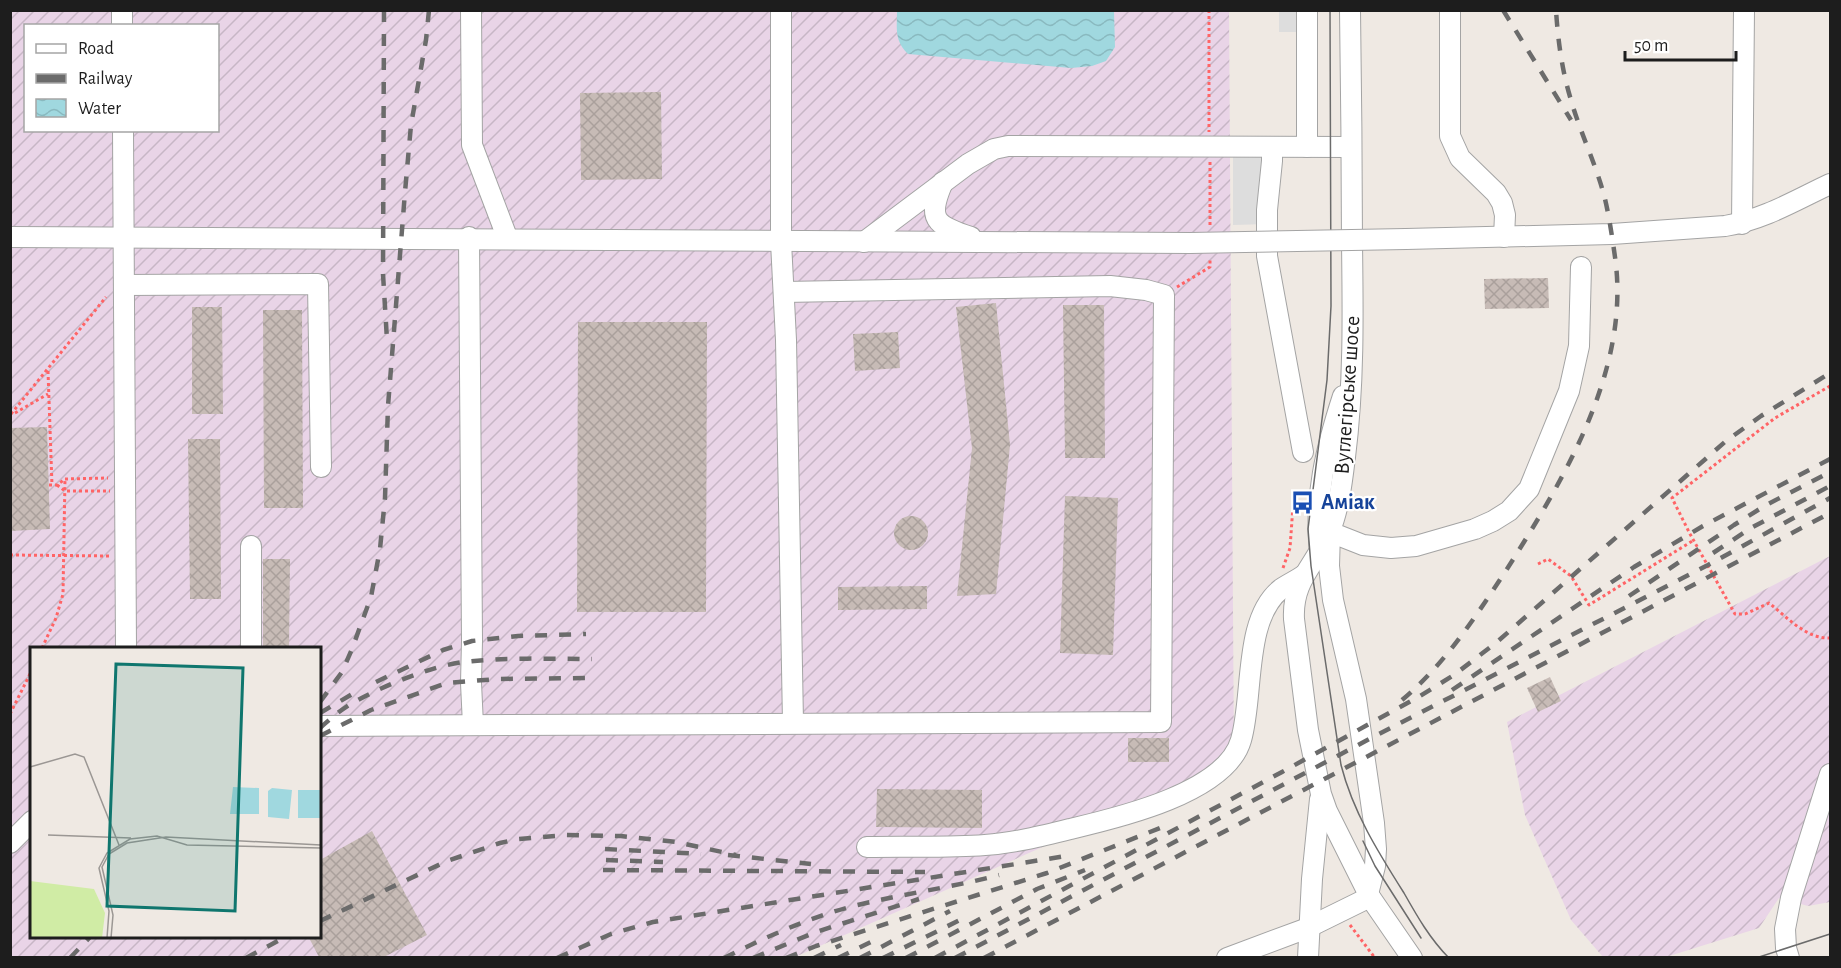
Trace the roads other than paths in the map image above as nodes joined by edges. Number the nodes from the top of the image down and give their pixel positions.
1 (471, 10) edge
2 (781, 10) edge
3 (1307, 10) edge
4 (1350, 10) edge
5 (1450, 10) edge
6 (1744, 10) edge
7 (123, 132) edge
8 (1272, 147) junction
9 (1307, 147) junction
10 (1351, 147) junction
11 (943, 182) junction
12 (1830, 184) edge
13 (1742, 224) junction
14 (10, 237) edge
15 (123, 237) junction
16 (470, 237) junction
17 (507, 237) junction
18 (1504, 237) junction
19 (781, 242) junction
20 (864, 242) junction
21 (988, 243) junction
22 (1581, 267) dead end
23 (124, 285) junction
24 (784, 292) junction
25 (1352, 375) junction
26 (1303, 452) dead end
27 (321, 467) dead end
28 (1330, 532) junction
29 (251, 546) dead end
30 (1320, 552) junction
31 (1304, 575) junction
32 (126, 647) edge
33 (251, 647) edge
34 (793, 722) junction
35 (472, 725) junction
36 (321, 726) edge
37 (1830, 774) edge
38 (1321, 794) junction
39 (30, 824) edge
40 (10, 843) edge
41 (867, 847) dead end
42 (1369, 895) junction
43 (1309, 927) junction
44 (1227, 957) edge
45 (1308, 957) edge
46 (1412, 957) edge
47 (1790, 957) edge

1 - 17 street
2 - 19 street
3 - 9 street
4 - 10 street, Вуглегірське шосе
5 - 18 street
6 - 13 street
7 - 15 street
8 - 9 street
8 - 11 street
8 - 26 street
9 - 10 street
10 - 25 street, Вуглегірське шосе
11 - 20 street
11 - 21 street
12 - 13 street
13 - 18 street
14 - 15 street
15 - 16 street
15 - 23 street
16 - 17 street
16 - 35 street
17 - 19 street
18 - 21 street, bridge
19 - 20 street
19 - 24 street
20 - 21 street
22 - 28 street
23 - 27 street
23 - 32 street
24 - 34 street
24 - 34 street
25 - 28 street, Вуглегірське шосе
25 - 30 street
28 - 30 street, Вуглегірське шосе
28 - 42 street
29 - 33 street
30 - 31 street, Вуглегірське шосе
31 - 38 street, Вуглегірське шосе
31 - 41 street
34 - 35 street
35 - 36 street
37 - 47 street
38 - 42 street, Вуглегірське шосе
38 - 43 street
39 - 40 street
42 - 43 street
42 - 46 street, Вуглегірське шосе
43 - 44 street
43 - 45 street

